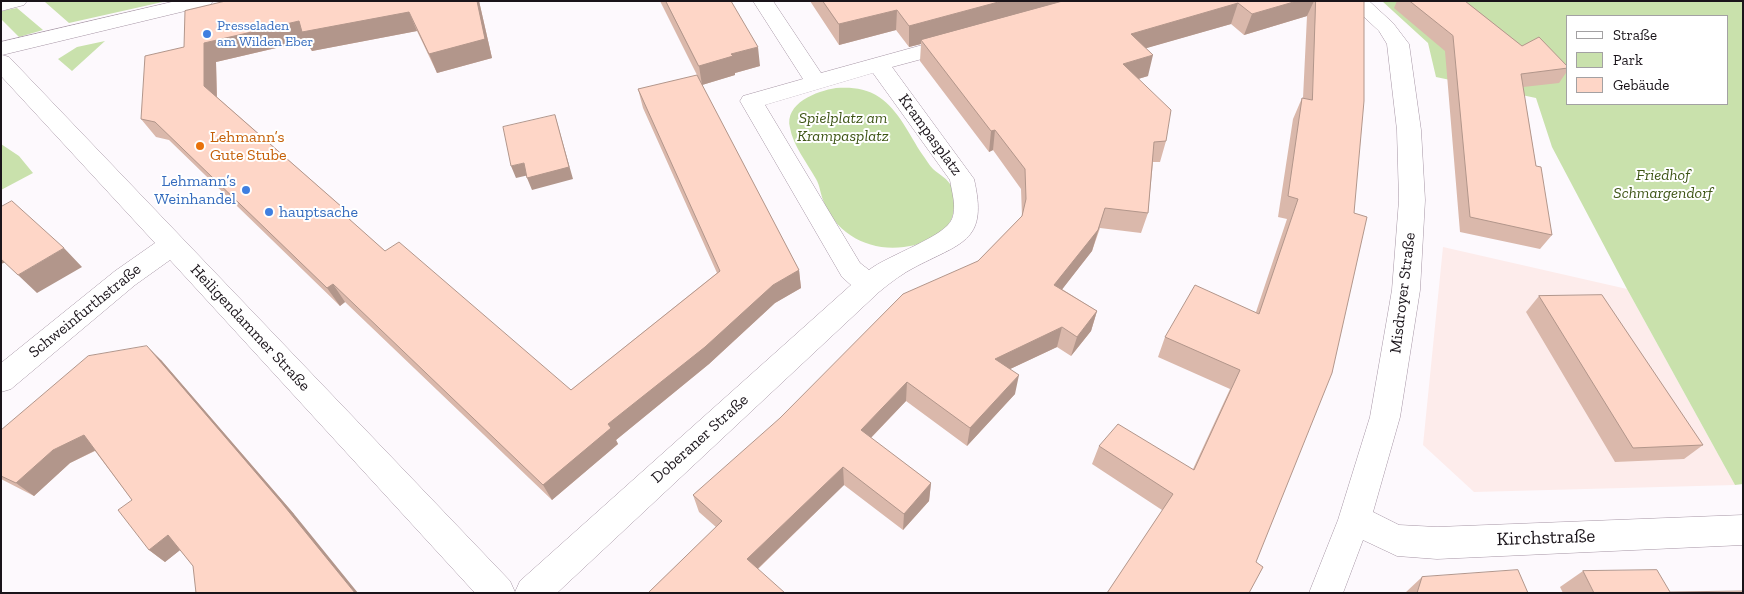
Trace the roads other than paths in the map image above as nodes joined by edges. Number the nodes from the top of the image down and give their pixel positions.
1 (18, 1) edge
2 (203, 1) edge
3 (763, 1) edge
4 (1357, 1) edge
5 (1, 5) edge
6 (977, 37) edge
7 (1, 50) edge
8 (1, 62) edge
9 (878, 64) junction
10 (816, 82) junction
11 (172, 245) junction
12 (869, 285) junction
13 (1, 380) edge
14 (1354, 520) junction
15 (1743, 530) edge
16 (498, 593) edge
17 (532, 593) edge
18 (1326, 593) edge

1 - 5 street
2 - 7 street
3 - 10 street
4 - 14 street, Misdroyer Straße
6 - 9 street
8 - 11 street, Heiligendammer Straße
9 - 10 street
9 - 12 street, Krampasplatz
10 - 12 street
11 - 13 street, Schweinfurthstraße
11 - 16 street, Heiligendammer Straße
12 - 17 street, Doberaner Straße
14 - 15 street, Kirchstraße
14 - 18 street, Misdroyer Straße

